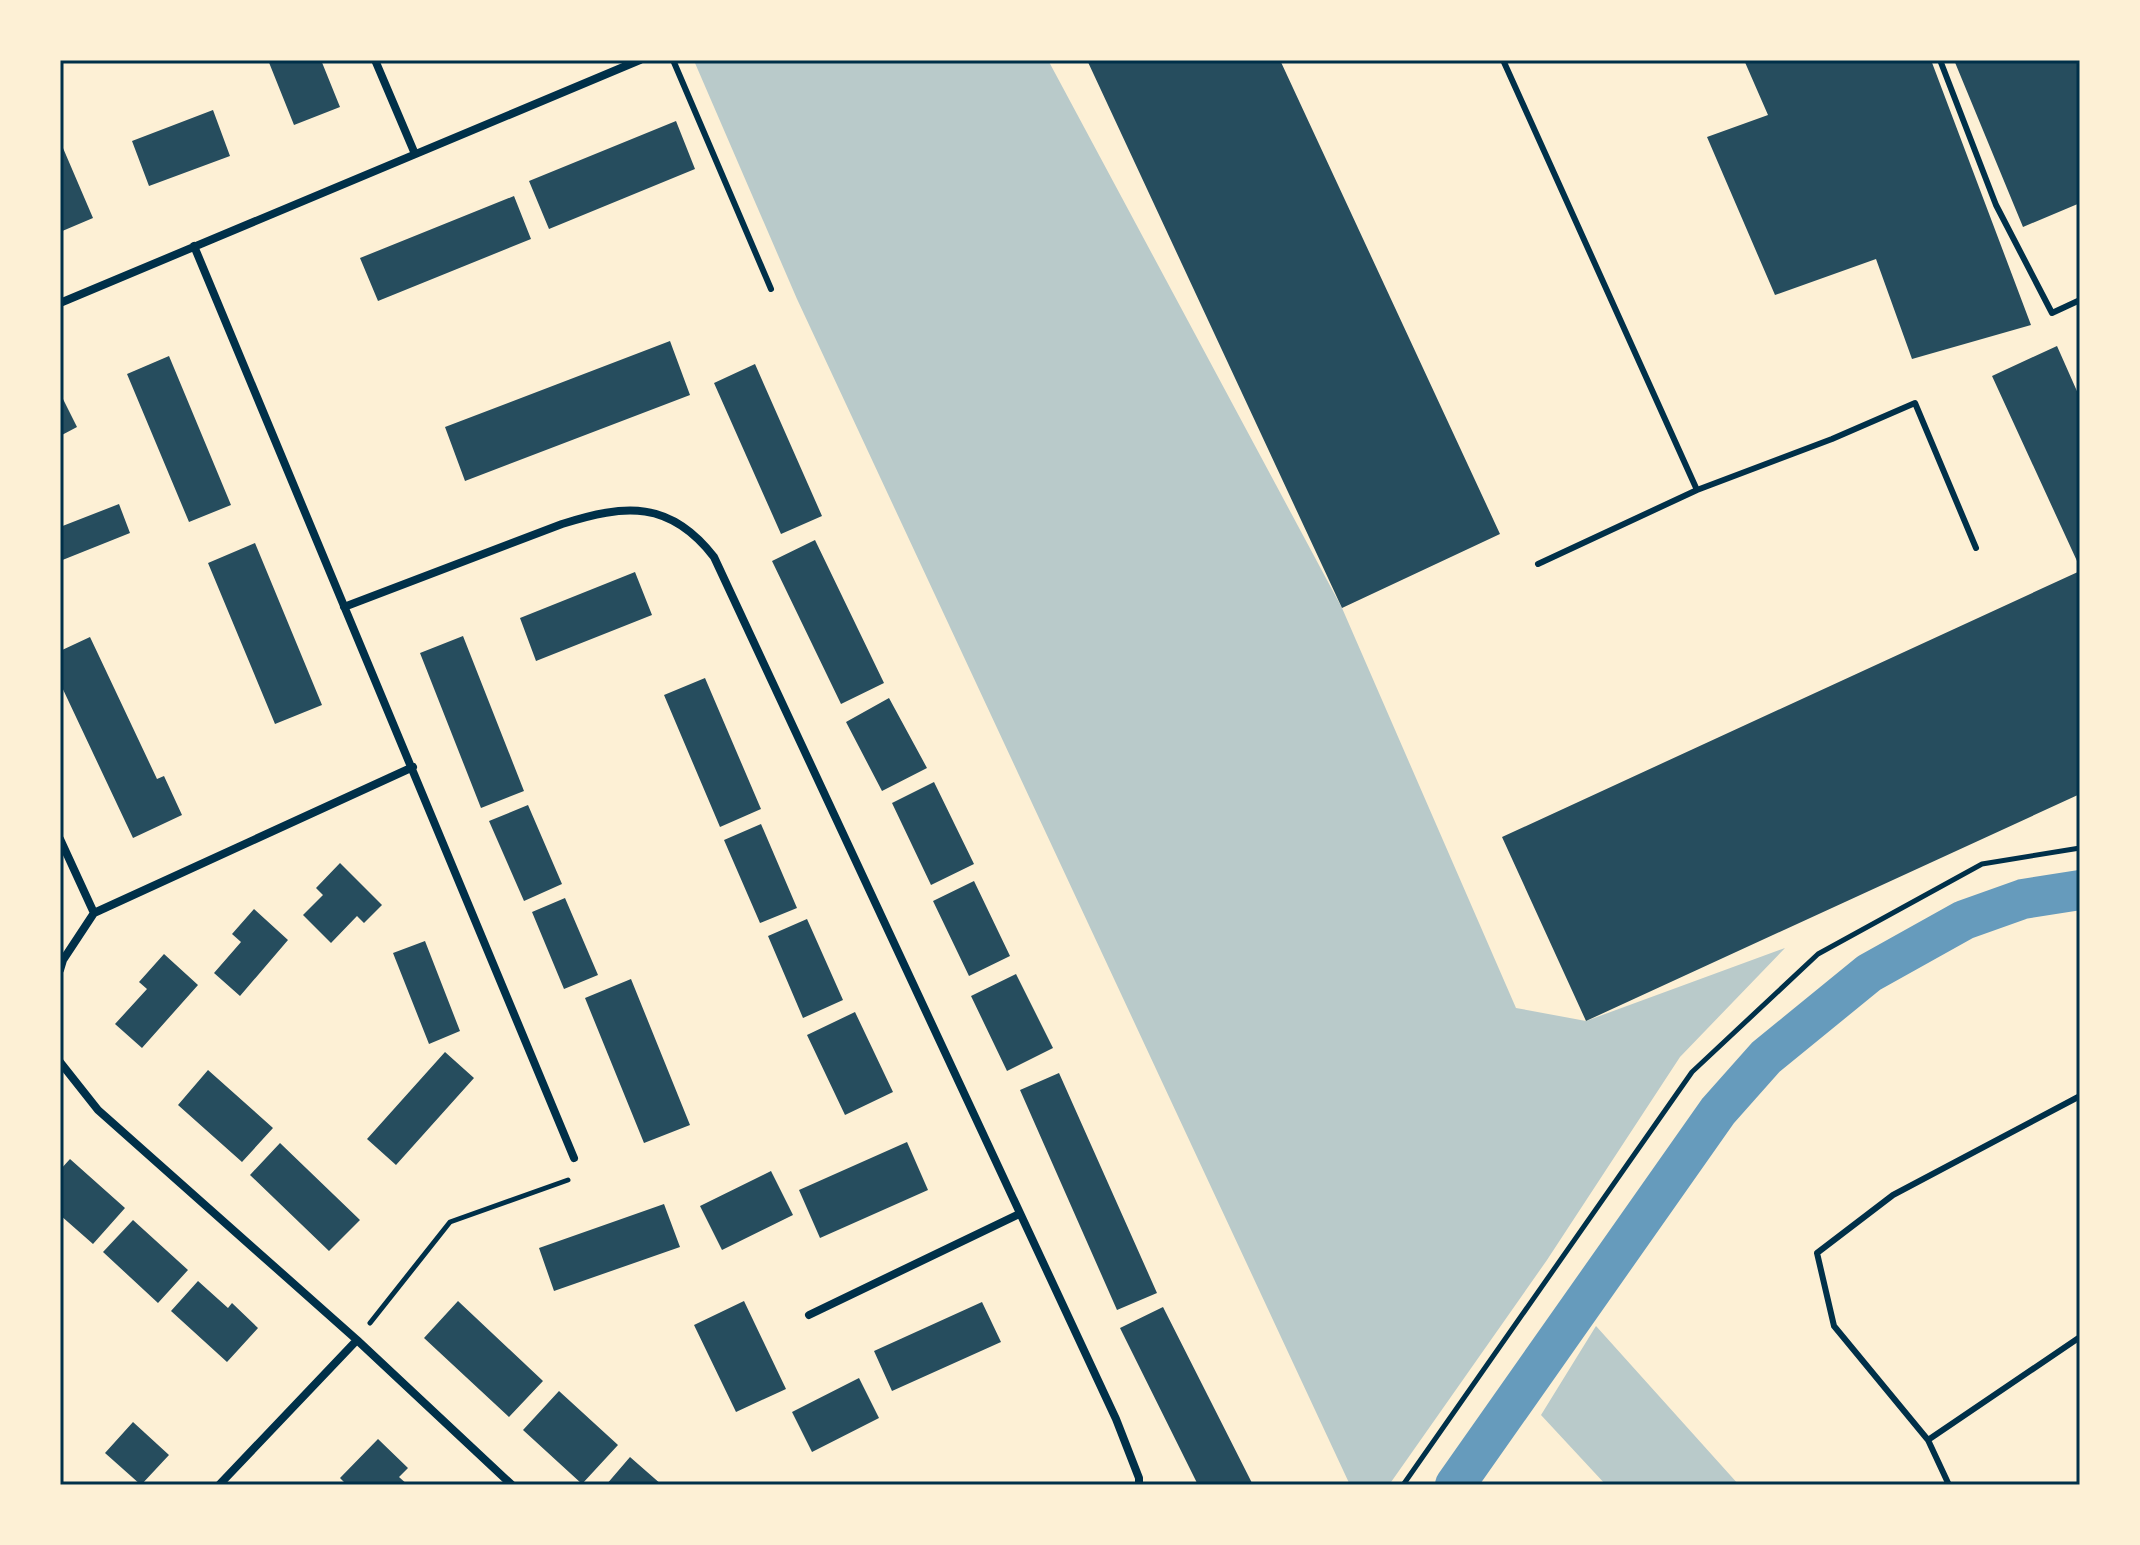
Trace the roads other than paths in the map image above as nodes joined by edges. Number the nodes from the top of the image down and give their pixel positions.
1 (375, 60) edge
2 (640, 60) edge
3 (673, 60) edge
4 (1503, 60) edge
5 (1940, 60) edge
6 (415, 154) junction
7 (194, 246) junction
8 (771, 289) dead end
9 (2080, 300) edge
10 (60, 303) edge
11 (1697, 490) junction
12 (1976, 548) dead end
13 (1538, 564) dead end
14 (344, 607) junction
15 (413, 767) junction
16 (60, 839) edge
17 (94, 913) junction
18 (60, 970) edge
19 (60, 1062) edge
20 (2080, 1096) edge
21 (574, 1158) road end
22 (1019, 1214) junction
23 (809, 1315) dead end
24 (2080, 1337) edge
25 (357, 1340) junction
26 (1928, 1440) junction
27 (219, 1485) edge
28 (512, 1485) edge
29 (1139, 1485) edge
30 (1949, 1485) edge

1 - 6 street
2 - 6 street
3 - 8 lane
4 - 11 lane
5 - 9 lane
6 - 7 street
7 - 10 street
7 - 14 street
11 - 12 lane
11 - 13 lane
14 - 15 street
14 - 22 street
15 - 17 street
15 - 21 street
16 - 17 street
17 - 18 street
19 - 25 street
20 - 26 lane
22 - 23 street
22 - 29 street
24 - 26 lane
25 - 27 street
25 - 28 street
26 - 30 lane

